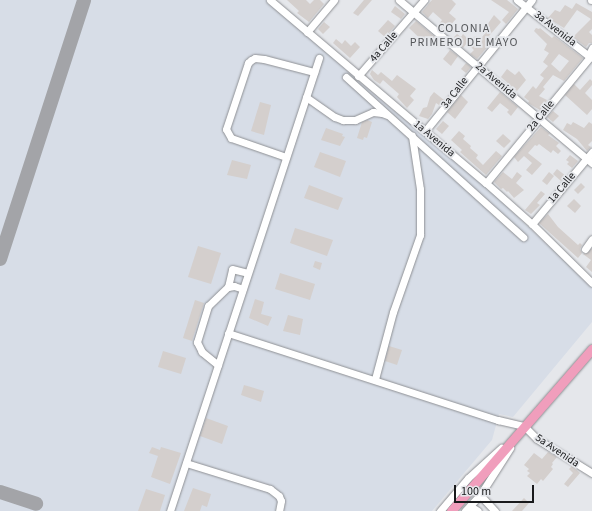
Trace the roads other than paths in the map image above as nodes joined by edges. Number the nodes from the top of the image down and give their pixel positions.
1 (270, 0) edge
2 (334, 0) edge
3 (399, 0) edge
4 (424, 0) edge
5 (517, 0) edge
6 (532, 0) edge
7 (526, 7) junction
8 (414, 12) junction
9 (307, 32) junction
10 (592, 48) edge
11 (319, 58) dead end
12 (591, 58) edge
13 (478, 65) junction
14 (314, 72) junction
15 (358, 76) junction
16 (346, 77) dead end
17 (306, 97) junction
18 (539, 118) junction
19 (394, 119) junction
20 (425, 132) junction
21 (412, 136) junction
22 (592, 152) edge
23 (286, 157) junction
24 (589, 161) edge
25 (486, 183) junction
26 (532, 224) junction
27 (522, 237) dead end
28 (592, 239) edge
29 (585, 249) dead end
30 (248, 274) junction
31 (592, 283) edge
32 (228, 287) junction
33 (243, 289) junction
34 (228, 333) junction
35 (592, 349) edge
36 (218, 365) junction
37 (375, 379) junction
38 (522, 428) junction
39 (186, 463) junction
40 (592, 473) edge
41 (480, 495) junction
42 (468, 508) edge
43 (170, 511) edge
44 (279, 511) edge
45 (440, 511) edge
46 (451, 511) edge
47 (478, 511) edge
48 (495, 511) edge

1 - 9 street, 1a Avenida
2 - 9 street
3 - 8 street, 2a Avenida
4 - 8 street, 4a Calle
5 - 7 street, 3a Avenida
6 - 7 street, 3a Calle
7 - 12 street, 3a Avenida
7 - 13 street, 3a Calle
8 - 13 street, 2a Avenida
8 - 15 street, 4a Calle
9 - 15 street, 1a Avenida
10 - 12 street, 2a Calle
11 - 14 street
12 - 18 street, 2a Calle
13 - 18 street, 2a Avenida
13 - 20 street, 3a Calle
14 - 17 street
14 - 23 street
15 - 20 street, 1a Avenida
16 - 19 street
17 - 19 street
17 - 23 street
18 - 24 street, 2a Avenida
18 - 25 street, 2a Calle
19 - 21 street
20 - 25 street, 1a Avenida
21 - 27 street
21 - 37 street
22 - 24 street, 1a Calle
23 - 30 street
24 - 26 street, 1a Calle
25 - 26 street, 1a Avenida
26 - 31 street, 1a Avenida
28 - 29 street
30 - 32 street
30 - 33 street
32 - 33 street
32 - 36 street
33 - 34 street
34 - 36 street
34 - 37 street
35 - 38 main road
36 - 39 street
37 - 38 street
38 - 40 street, 5a Avenida
38 - 41 street
38 - 45 street
38 - 46 main road
39 - 43 street
39 - 44 street
41 - 42 street
41 - 48 street
42 - 47 street

